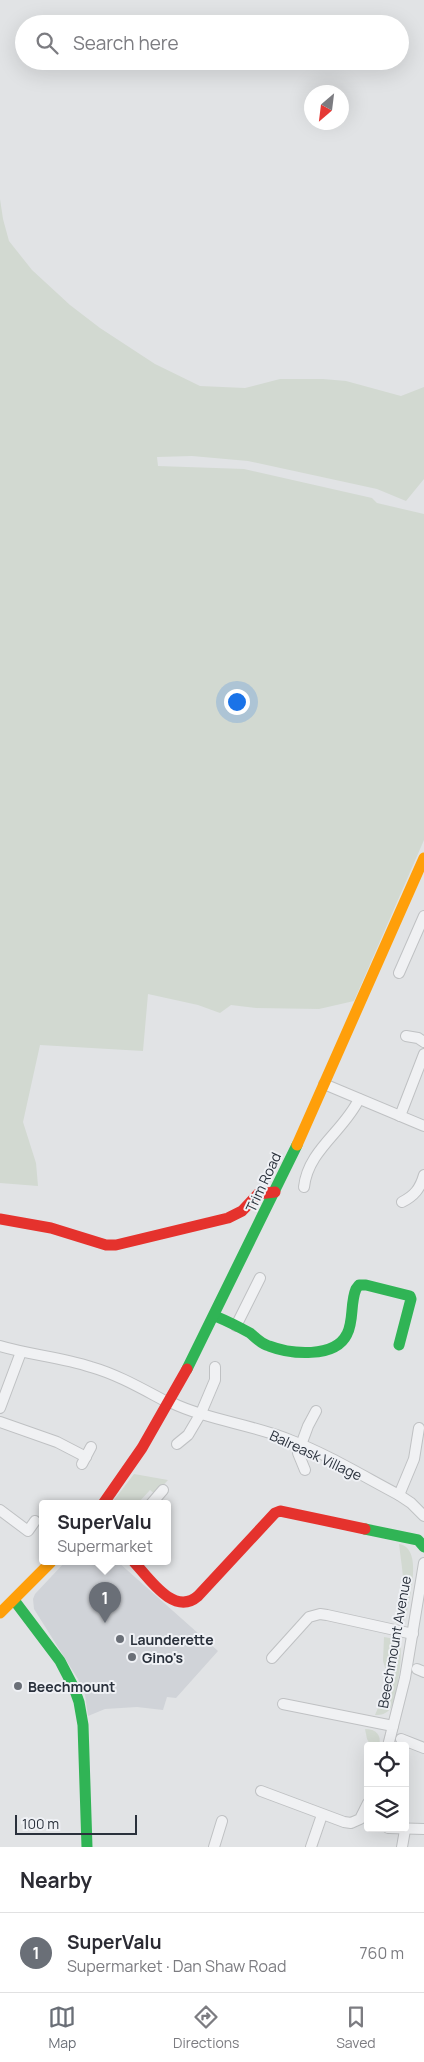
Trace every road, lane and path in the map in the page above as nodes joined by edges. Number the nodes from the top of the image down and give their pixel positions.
1 (424, 858) edge
2 (424, 916) edge
3 (399, 973) dead end
4 (406, 1036) dead end
5 (424, 1042) edge
6 (424, 1054) edge
7 (324, 1084) junction
8 (359, 1099) junction
9 (400, 1116) junction
10 (424, 1126) edge
11 (424, 1175) edge
12 (304, 1187) dead end
13 (275, 1192) junction
14 (402, 1202) dead end
15 (0, 1219) edge
16 (260, 1278) dead end
17 (215, 1316) junction
18 (236, 1326) junction
19 (0, 1346) edge
20 (399, 1346) dead end
21 (21, 1352) junction
22 (215, 1367) dead end
23 (170, 1402) junction
24 (0, 1408) edge
25 (316, 1411) dead end
26 (201, 1413) junction
27 (0, 1422) edge
28 (419, 1428) dead end
29 (177, 1444) dead end
30 (300, 1444) junction
31 (86, 1456) dead end
32 (305, 1470) dead end
33 (164, 1490) dead end
34 (398, 1495) junction
35 (106, 1500) edge
36 (155, 1500) edge
37 (0, 1510) edge
38 (424, 1516) edge
39 (35, 1521) dead end
40 (424, 1547) edge
41 (424, 1563) edge
42 (48, 1565) edge
43 (137, 1565) edge
44 (14, 1600) junction
45 (0, 1614) edge
46 (413, 1634) junction
47 (272, 1658) dead end
48 (283, 1704) dead end
49 (393, 1726) junction
50 (401, 1739) dead end
51 (389, 1742) edge
52 (424, 1748) edge
53 (261, 1791) dead end
54 (364, 1812) edge
55 (322, 1815) junction
56 (222, 1821) dead end
57 (424, 1829) edge
58 (409, 1830) edge
59 (405, 1832) edge
60 (87, 1847) edge
61 (214, 1847) edge
62 (311, 1847) edge
63 (402, 1847) edge

1 - 7 street, Trim Road
2 - 3 street
4 - 5 street
6 - 9 street
7 - 8 street
7 - 13 street, Trim Road
8 - 9 street
8 - 12 street
9 - 10 street
11 - 14 street
13 - 15 street
13 - 17 street, Trim Road
16 - 18 street
17 - 18 street
17 - 23 street, Trim Road
18 - 20 street
19 - 21 street, Balreask Village
21 - 23 street, Balreask Village
21 - 24 street
22 - 26 street
23 - 26 street, Balreask Village
23 - 35 street, Trim Road
25 - 30 street
26 - 29 street
26 - 30 street, Balreask Village
27 - 31 street
28 - 34 street
30 - 32 street
30 - 34 street, Balreask Village
33 - 36 street
34 - 38 street, Balreask Village
37 - 39 street
40 - 43 street
41 - 46 street, Beechmount Avenue
42 - 44 street
44 - 45 street
44 - 60 street
46 - 47 street
46 - 49 street, Beechmount Avenue
48 - 49 street
49 - 51 street, Beechmount Avenue
50 - 52 street
53 - 55 street
54 - 55 street
55 - 62 street
56 - 61 street
57 - 58 street
59 - 63 street

